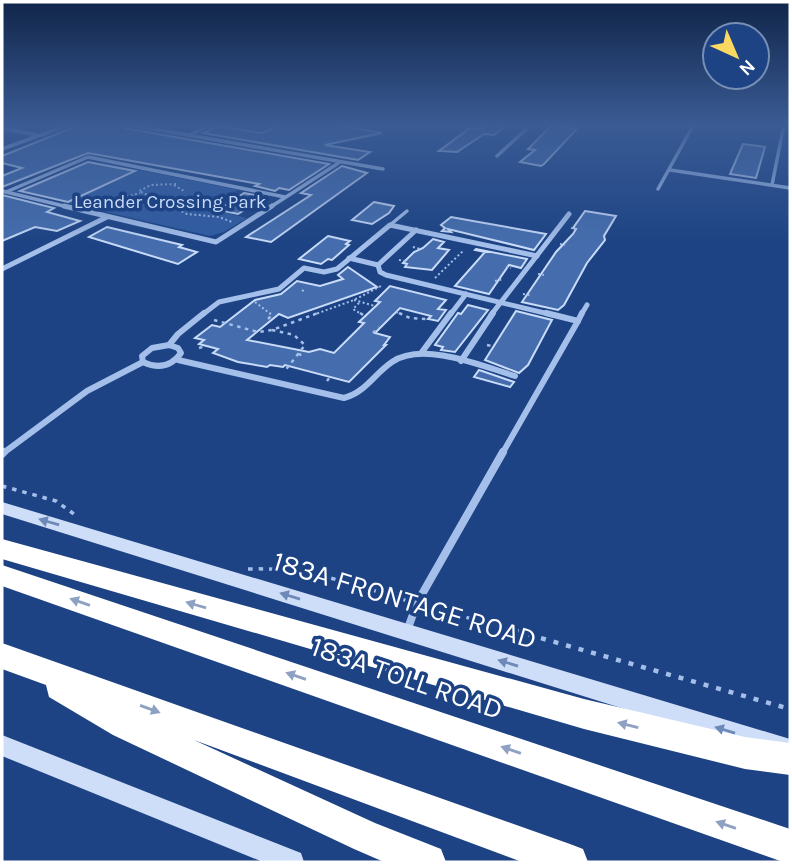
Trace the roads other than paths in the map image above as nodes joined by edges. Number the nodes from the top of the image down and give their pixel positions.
1 (70, 164) edge
2 (124, 164) edge
3 (336, 164) edge
4 (354, 164) edge
5 (673, 164) edge
6 (776, 164) edge
7 (383, 169) dead end
8 (670, 170) junction
9 (772, 185) junction
10 (790, 188) edge
11 (658, 189) dead end
12 (4, 191) edge
13 (285, 197) junction
14 (407, 211) dead end
15 (569, 214) dead end
16 (108, 217) junction
17 (390, 225) junction
18 (416, 230) junction
19 (537, 256) junction
20 (349, 258) junction
21 (377, 265) junction
22 (2, 269) edge
23 (466, 294) junction
24 (500, 302) junction
25 (587, 305) dead end
26 (578, 321) junction
27 (169, 345) junction
28 (422, 352) junction
29 (178, 360) junction
30 (461, 361) junction
31 (143, 362) junction
32 (515, 376) dead end
33 (2, 454) edge
34 (2, 508) edge
35 (2, 549) edge
36 (2, 575) edge
37 (407, 632) junction
38 (9, 658) edge
39 (2, 746) edge
40 (790, 750) edge
41 (790, 759) edge
42 (790, 847) edge
43 (292, 862) edge
44 (428, 862) edge
45 (570, 862) edge

1 - 12 street
2 - 13 street
3 - 13 street
4 - 7 street
5 - 8 street
6 - 9 street
8 - 9 street
8 - 11 street
9 - 10 street
12 - 16 street
13 - 16 street
14 - 17 lane
15 - 19 street
16 - 22 street
17 - 18 street
17 - 20 street
18 - 19 street
18 - 21 street
19 - 24 street
20 - 21 street
20 - 27 street
21 - 23 street
23 - 24 street
23 - 28 street
24 - 26 street
24 - 30 street
25 - 26 street
26 - 37 street
27 - 29 street
27 - 31 street
28 - 29 street
28 - 30 street
29 - 31 street
30 - 32 street
31 - 33 street
37 -> 34 main road, 183A FRONTAGE ROAD
41 -> 35 highway
42 -> 36 highway, 183A TOLL ROAD
40 -> 37 main road, 183A FRONTAGE ROAD
38 - 44 highway
38 -> 45 highway
39 - 43 main road

